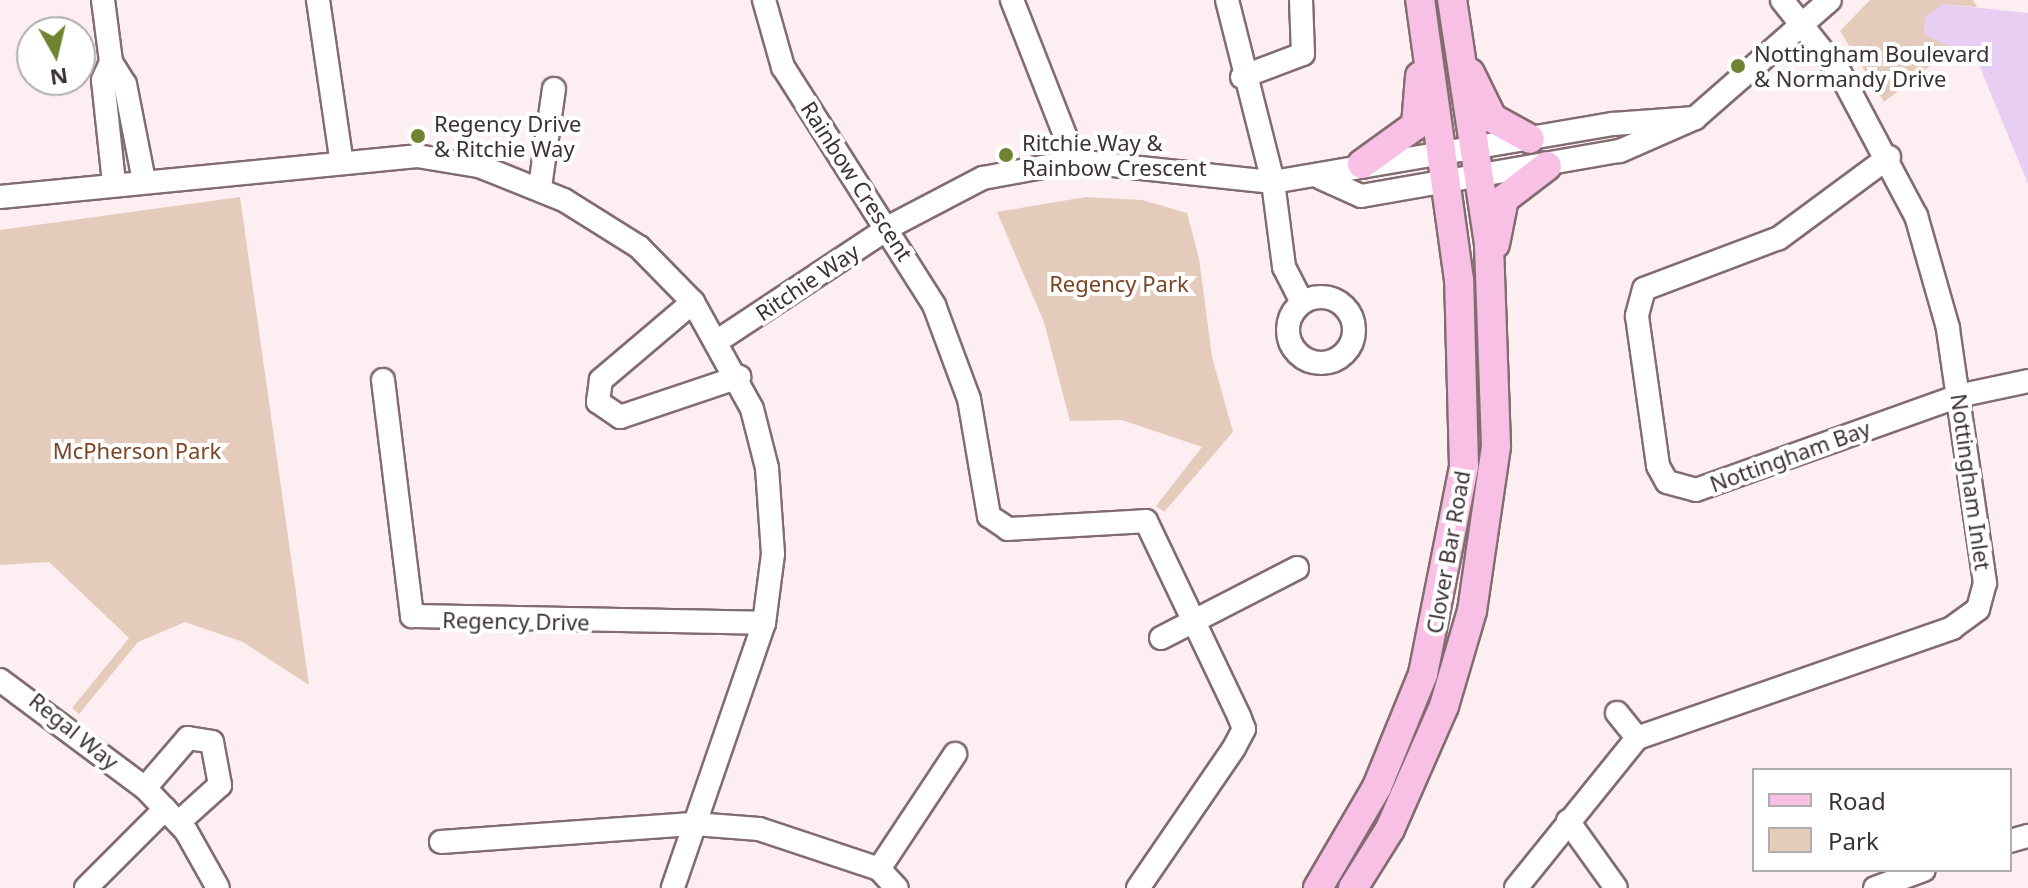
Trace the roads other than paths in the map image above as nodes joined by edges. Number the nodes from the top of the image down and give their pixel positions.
1 (103, 0) edge
2 (318, 0) edge
3 (764, 0) edge
4 (1012, 0) edge
5 (1227, 0) edge
6 (1301, 0) edge
7 (1420, 0) edge
8 (1452, 0) edge
9 (1782, 0) edge
10 (1830, 0) edge
11 (1803, 26) junction
12 (1424, 31) junction
13 (1459, 50) junction
14 (111, 62) junction
15 (1242, 77) junction
16 (554, 89) dead end
17 (1695, 118) junction
18 (1530, 139) junction
19 (1472, 147) junction
20 (1441, 151) junction
21 (1889, 157) junction
22 (341, 158) junction
23 (1075, 161) junction
24 (1362, 164) junction
25 (1547, 166) junction
26 (1321, 178) junction
27 (1477, 180) junction
28 (144, 181) junction
29 (1273, 182) junction
30 (114, 183) junction
31 (1445, 185) junction
32 (540, 187) junction
33 (0, 197) edge
34 (891, 226) junction
35 (693, 302) junction
36 (1302, 302) dead end
37 (1494, 313) junction
38 (719, 340) junction
39 (739, 377) junction
40 (383, 380) dead end
41 (2028, 381) edge
42 (1958, 396) junction
43 (1297, 568) dead end
44 (1192, 621) junction
45 (764, 623) junction
46 (1161, 638) dead end
47 (0, 680) edge
48 (1617, 713) dead end
49 (1637, 738) junction
50 (955, 754) dead end
51 (145, 788) junction
52 (172, 816) junction
53 (1568, 821) junction
54 (695, 824) junction
55 (441, 842) dead end
56 (879, 869) junction
57 (1919, 872) edge
58 (86, 888) edge
59 (218, 888) edge
60 (673, 888) edge
61 (897, 888) edge
62 (1138, 888) edge
63 (1318, 888) edge
64 (1353, 888) edge
65 (1516, 888) edge
66 (1616, 888) edge
67 (1875, 888) edge

1 - 14 street
2 - 22 street
3 - 34 street, Rainbow Crescent
4 - 23 street
5 - 15 street
6 - 15 street
7 - 12 main road, Clover Bar Road
8 - 13 main road, Clover Bar Road
9 - 11 street, Nottingham Inlet
10 - 11 street, Ritchie Way
11 - 17 street, Ritchie Way
11 - 21 street, Nottingham Inlet
12 - 20 main road, Clover Bar Road
12 - 24 main road
13 - 18 main road
13 - 19 main road, Clover Bar Road
14 - 28 street
14 - 30 street
15 - 29 street
16 - 32 street
17 - 18 street, Ritchie Way
17 - 25 street, Ritchie Way
18 - 19 street, Ritchie Way
19 - 20 street, Ritchie Way
19 - 27 main road, Clover Bar Road
20 - 24 street, Ritchie Way
20 - 31 main road, Clover Bar Road
21 - 42 street, Nottingham Inlet
21 - 42 street, Nottingham Bay
22 - 28 street
22 - 32 street
23 - 29 street, Ritchie Way
23 - 34 street, Ritchie Way
24 - 26 street, Ritchie Way
25 - 27 street, Ritchie Way
25 - 37 main road
26 - 29 street, Ritchie Way
26 - 31 street, Ritchie Way
27 - 31 street, Ritchie Way
27 - 37 main road, Clover Bar Road
28 - 30 street
29 - 36 street
30 - 33 street
31 - 63 main road, Clover Bar Road
32 - 35 street
34 - 38 street, Ritchie Way
34 - 44 street, Rainbow Crescent
35 - 38 street
35 - 39 street
37 - 64 main road, Clover Bar Road
38 - 39 street
39 - 45 street
40 - 45 street, Regency Drive
41 - 42 street
42 - 49 street, Nottingham Inlet
43 - 44 street
44 - 46 street
44 - 62 street, Rainbow Crescent
45 - 54 street
47 - 51 street, Regal Way
48 - 49 street
49 - 53 street
50 - 56 street
51 - 52 street, Regal Way
51 - 52 street
52 - 58 street
52 - 59 street, Regal Way
53 - 65 street
53 - 66 street
54 - 55 street
54 - 56 street
54 - 60 street
56 - 61 street
57 - 67 street

